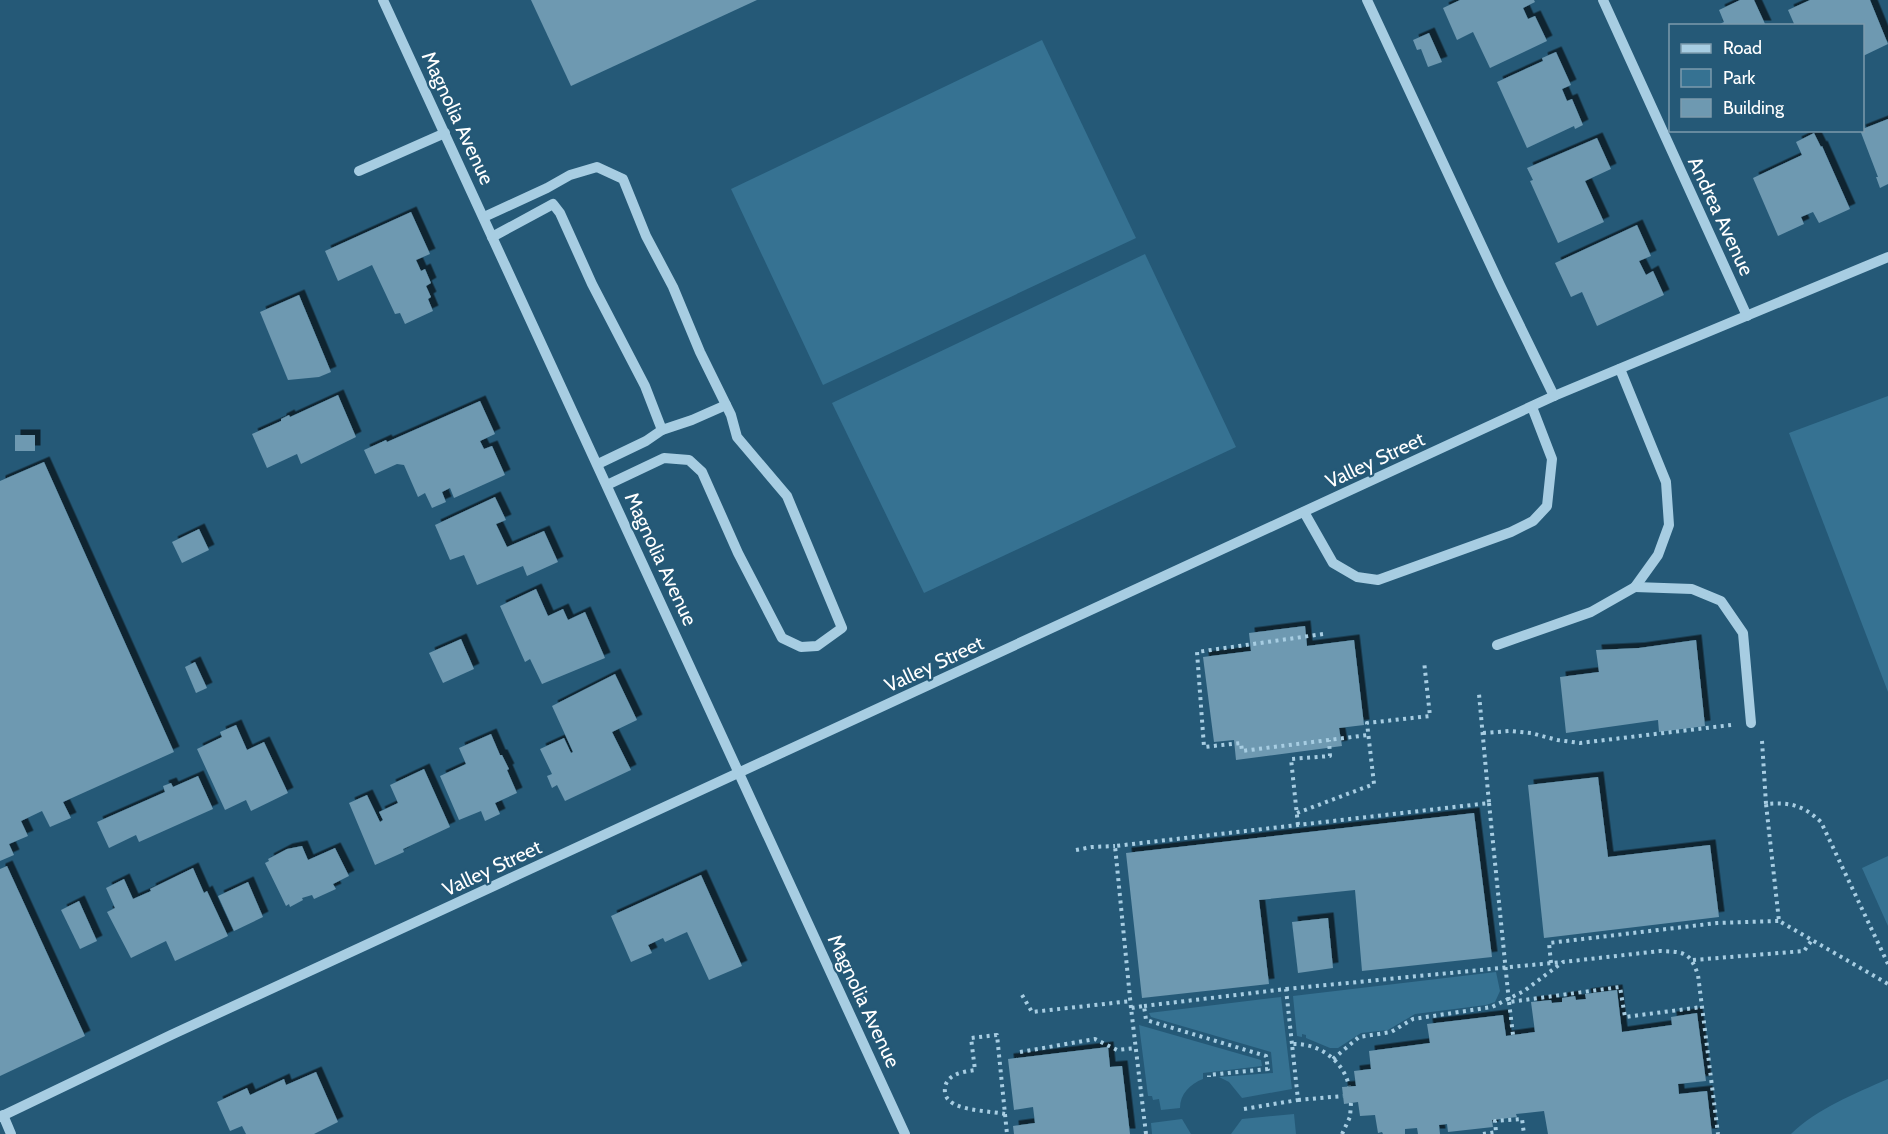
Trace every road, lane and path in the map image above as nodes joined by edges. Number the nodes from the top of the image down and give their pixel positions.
1 (383, 0) edge
2 (1367, 0) edge
3 (1603, 0) edge
4 (445, 133) junction
5 (359, 171) dead end
6 (484, 218) junction
7 (492, 237) junction
8 (1888, 257) edge
9 (1747, 316) junction
10 (1620, 369) junction
11 (1554, 396) junction
12 (726, 405) junction
13 (1532, 407) junction
14 (662, 430) junction
15 (597, 464) junction
16 (607, 485) junction
17 (1304, 512) junction
18 (1635, 587) junction
19 (1323, 634) dead end
20 (1497, 645) dead end
21 (1424, 661) dead end
22 (1479, 694) dead end
23 (1751, 723) junction
24 (1483, 733) junction
25 (1368, 735) junction
26 (1329, 740) junction
27 (740, 774) junction
28 (1489, 803) junction
29 (1766, 804) junction
30 (1297, 813) junction
31 (1298, 825) junction
32 (1115, 846) junction
33 (1076, 850) dead end
34 (1779, 921) junction
35 (1812, 940) junction
36 (1693, 960) junction
37 (1563, 962) junction
38 (1551, 963) junction
39 (1888, 964) edge
40 (1505, 967) junction
41 (1888, 984) edge
42 (1286, 989) junction
43 (1022, 995) dead end
44 (1131, 1000) junction
45 (1509, 1000) junction
46 (1144, 1006) junction
47 (1131, 1008) junction
48 (1702, 1008) junction
49 (1513, 1035) dead end
50 (1292, 1044) junction
51 (1136, 1048) junction
52 (1020, 1052) dead end
53 (1333, 1059) junction
54 (1209, 1077) dead end
55 (1349, 1086) dead end
56 (1342, 1096) dead end
57 (1298, 1100) junction
58 (1351, 1103) dead end
59 (1244, 1108) dead end
60 (1005, 1114) junction
61 (1, 1116) edge
62 (11, 1134) edge
63 (905, 1134) edge
64 (1007, 1134) edge
65 (1146, 1134) edge
66 (1342, 1134) edge
67 (1483, 1134) edge
68 (1524, 1134) edge
69 (1718, 1134) edge

1 - 4 street, Magnolia Avenue
2 - 11 street
3 - 9 street, Andrea Avenue
4 - 5 street
4 - 6 street, Magnolia Avenue
6 - 7 street, Magnolia Avenue
6 - 12 street
7 - 14 street
7 - 15 street, Magnolia Avenue
8 - 9 street, Valley Street
9 - 10 street, Valley Street
10 - 11 street, Valley Street
10 - 18 street
11 - 13 street, Valley Street
12 - 14 street
12 - 16 street
13 - 17 street, Valley Street
13 - 17 street
14 - 15 street
15 - 16 street, Magnolia Avenue
16 - 27 street, Magnolia Avenue
17 - 27 street, Valley Street
18 - 20 street
18 - 23 street
19 - 26 path
21 - 25 path
22 - 24 path
23 - 24 path
23 - 29 path
24 - 28 path
25 - 26 path
25 - 30 path
26 - 30 path
27 - 61 street, Valley Street
27 - 63 street, Magnolia Avenue
28 - 31 path
28 - 40 path
29 - 34 path
29 - 39 path
30 - 31 path
31 - 32 path
32 - 33 path
32 - 44 path
34 - 35 path
34 - 38 path
35 - 36 path
35 - 41 path
36 - 37 path
36 - 48 path
37 - 38 path
37 - 45 path
38 - 40 path
40 - 42 path
40 - 45 path
42 - 46 path
42 - 50 path
43 - 44 path
44 - 47 path
45 - 48 path
45 - 49 path
45 - 53 path
46 - 47 path
46 - 54 path
47 - 51 path
48 - 69 path
50 - 53 path
50 - 57 path
51 - 52 path
51 - 65 path
53 - 55 path
56 - 57 path
57 - 59 path
58 - 66 path
60 - 60 path
60 - 64 path
61 - 62 street
67 - 68 path

